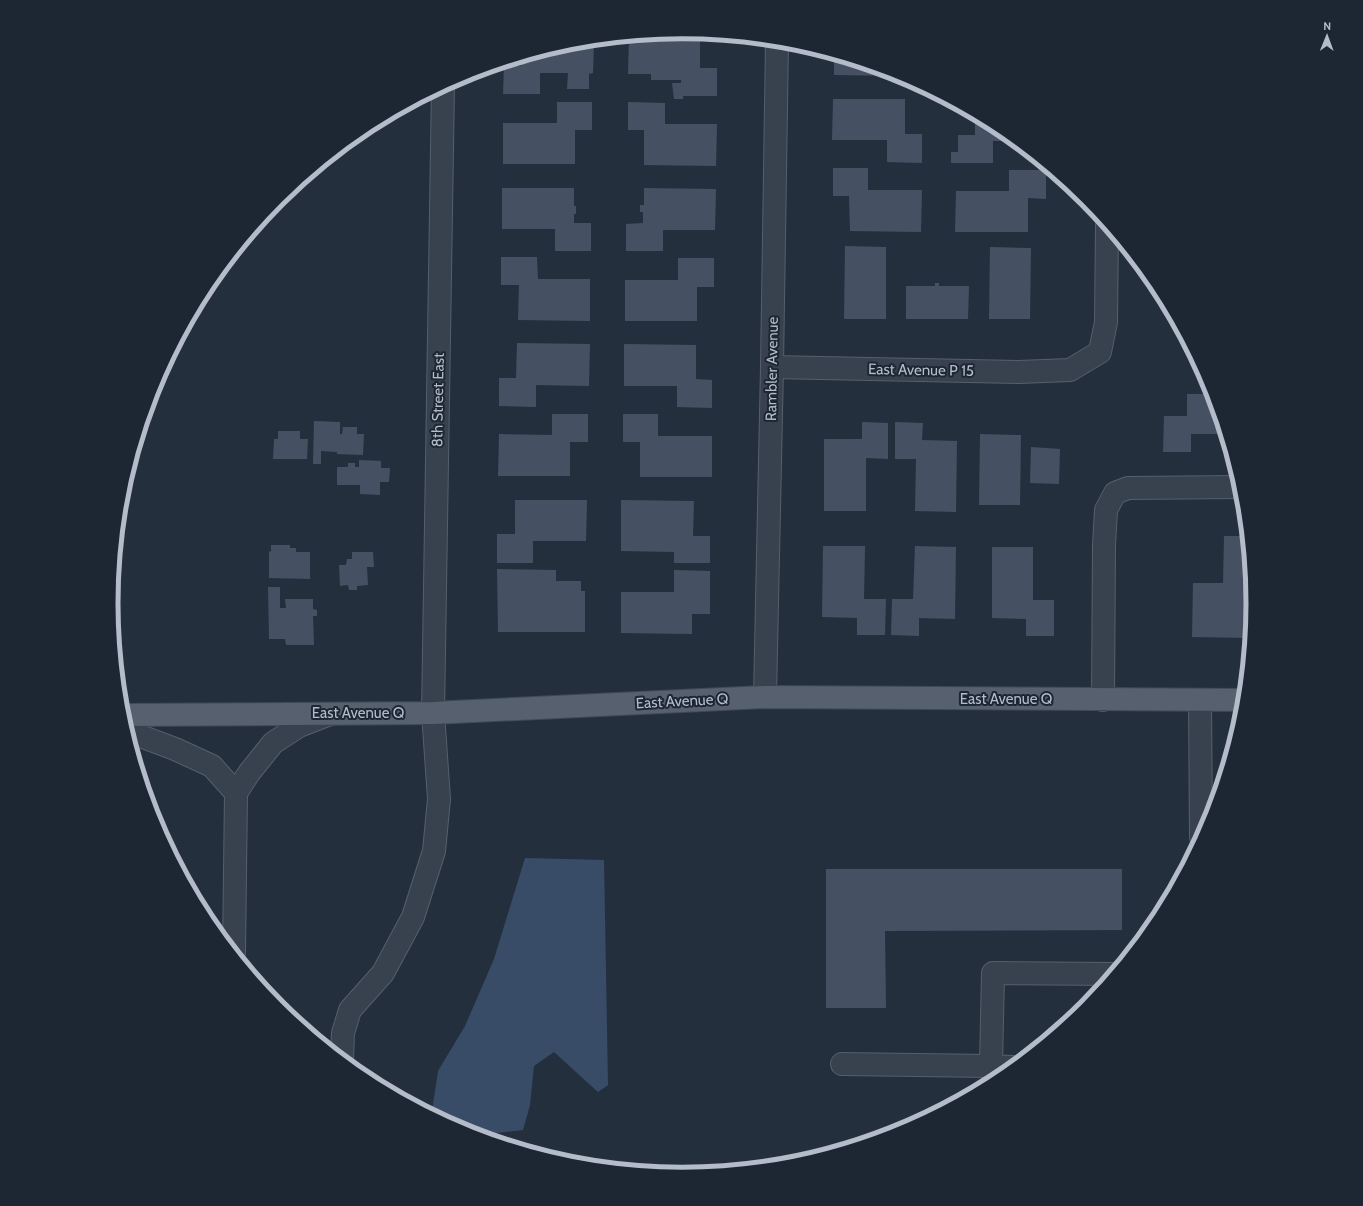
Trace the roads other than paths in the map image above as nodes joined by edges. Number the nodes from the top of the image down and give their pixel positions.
1 (777, 48) edge
2 (443, 92) edge
3 (1107, 232) edge
4 (772, 367) junction
5 (1234, 487) edge
6 (765, 697) junction
7 (1103, 700) junction
8 (1200, 700) junction
9 (1237, 700) edge
10 (332, 713) junction
11 (433, 713) junction
12 (128, 715) edge
13 (133, 733) edge
14 (236, 793) junction
15 (1200, 825) edge
16 (234, 946) edge
17 (1107, 974) edge
18 (342, 1053) edge
19 (842, 1064) dead end
20 (991, 1066) junction
21 (1002, 1067) edge

1 - 4 street, Rambler Avenue
2 - 11 street, 8th Street East
3 - 4 street, East Avenue P 15
4 - 6 street, Rambler Avenue
5 - 7 street
6 - 7 main road, East Avenue Q
6 - 11 main road, East Avenue Q
7 - 8 main road, East Avenue Q
8 - 9 main road, East Avenue Q
8 - 15 street
10 - 11 main road, East Avenue Q
10 - 12 main road, East Avenue Q
10 - 14 street
11 - 18 street, 8th Street East
13 - 14 street
14 - 16 street
17 - 20 street
19 - 20 street
20 - 21 street

